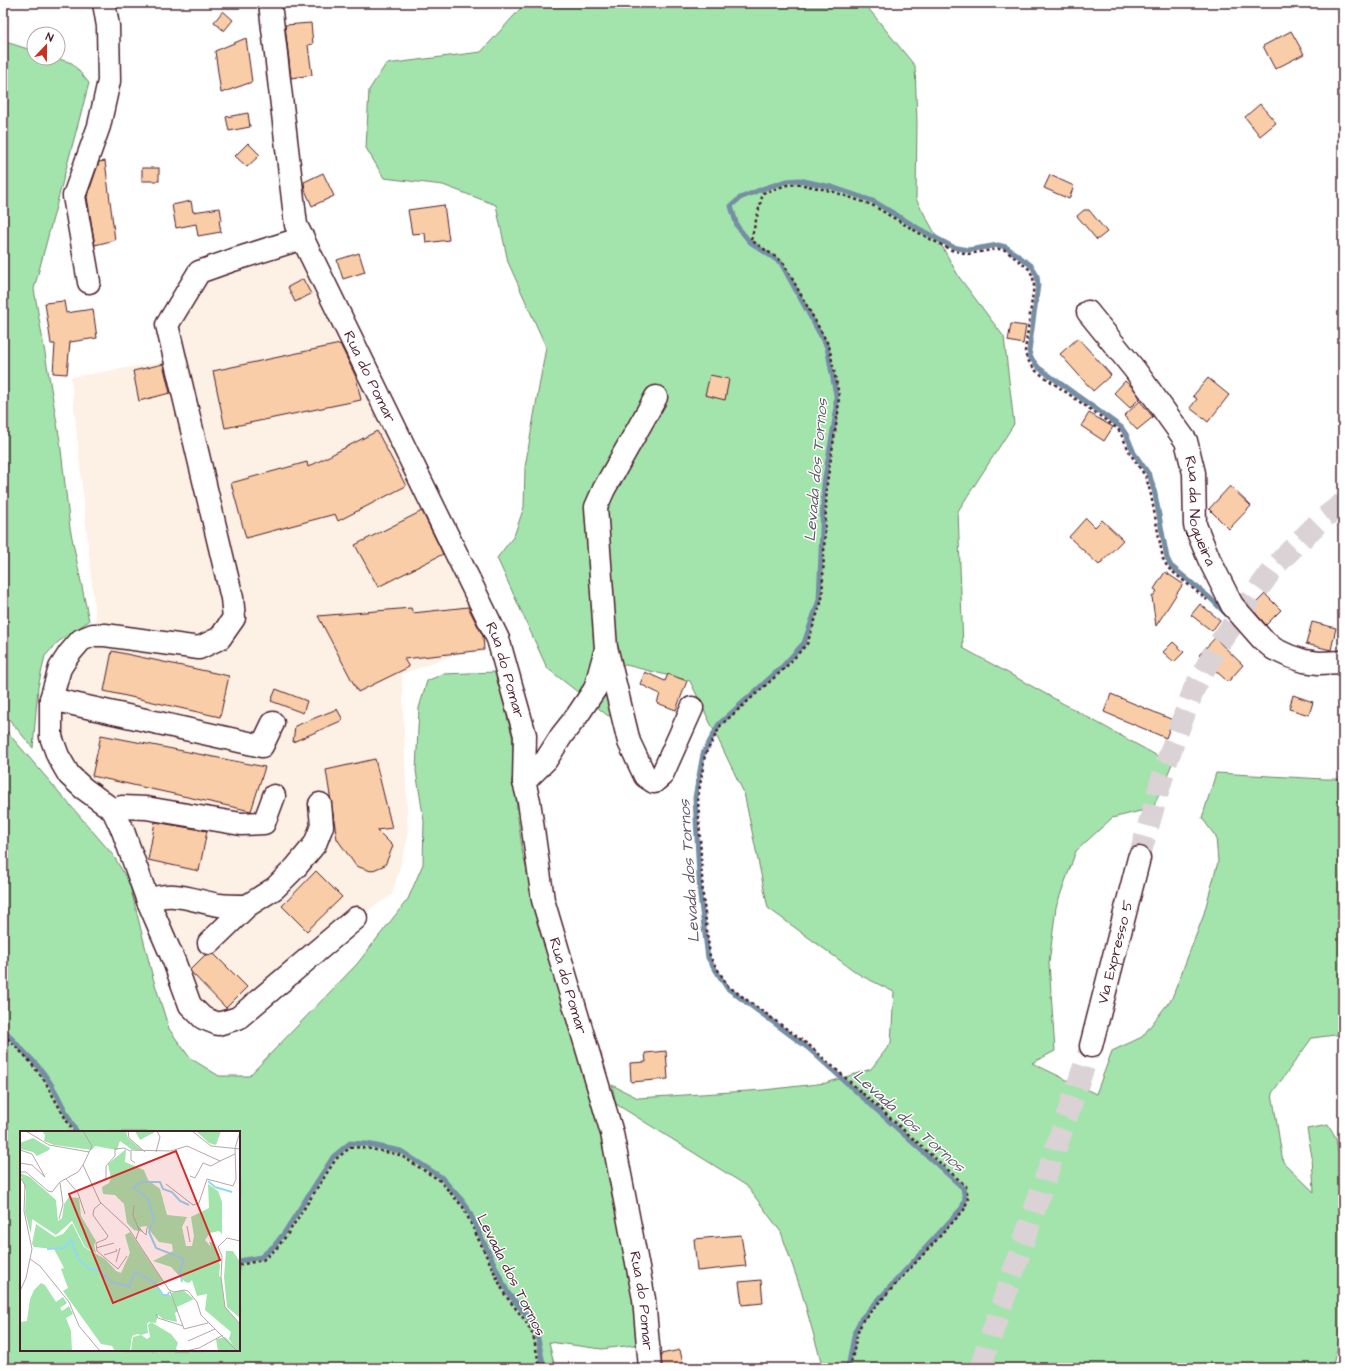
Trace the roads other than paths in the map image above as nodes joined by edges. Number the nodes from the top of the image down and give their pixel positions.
1 (104, 3) edge
2 (270, 3) edge
3 (303, 238) junction
4 (89, 282) dead end
5 (1088, 312) dead end
6 (656, 397) dead end
7 (606, 650) junction
8 (1343, 662) edge
9 (51, 699) junction
10 (692, 708) dead end
11 (273, 724) dead end
12 (524, 782) junction
13 (274, 796) dead end
14 (320, 804) dead end
15 (113, 810) junction
16 (1139, 858) tunnel mouth
17 (148, 901) junction
18 (247, 906) junction
19 (356, 918) dead end
20 (209, 943) dead end
21 (1091, 1046) tunnel mouth
22 (650, 1368) edge

1 - 4 street
2 - 3 street, Rua do Pomar
3 - 9 street
3 - 12 street, Rua do Pomar
5 - 8 street, Rua da Nogueira
6 - 7 street
7 - 10 street
7 - 12 street
9 - 11 street
9 - 15 street
12 - 22 street, Rua do Pomar
13 - 15 street
14 - 18 street
15 - 17 street
16 - 21 street, Via Expresso 5
17 - 18 street
17 - 19 street
18 - 20 street

